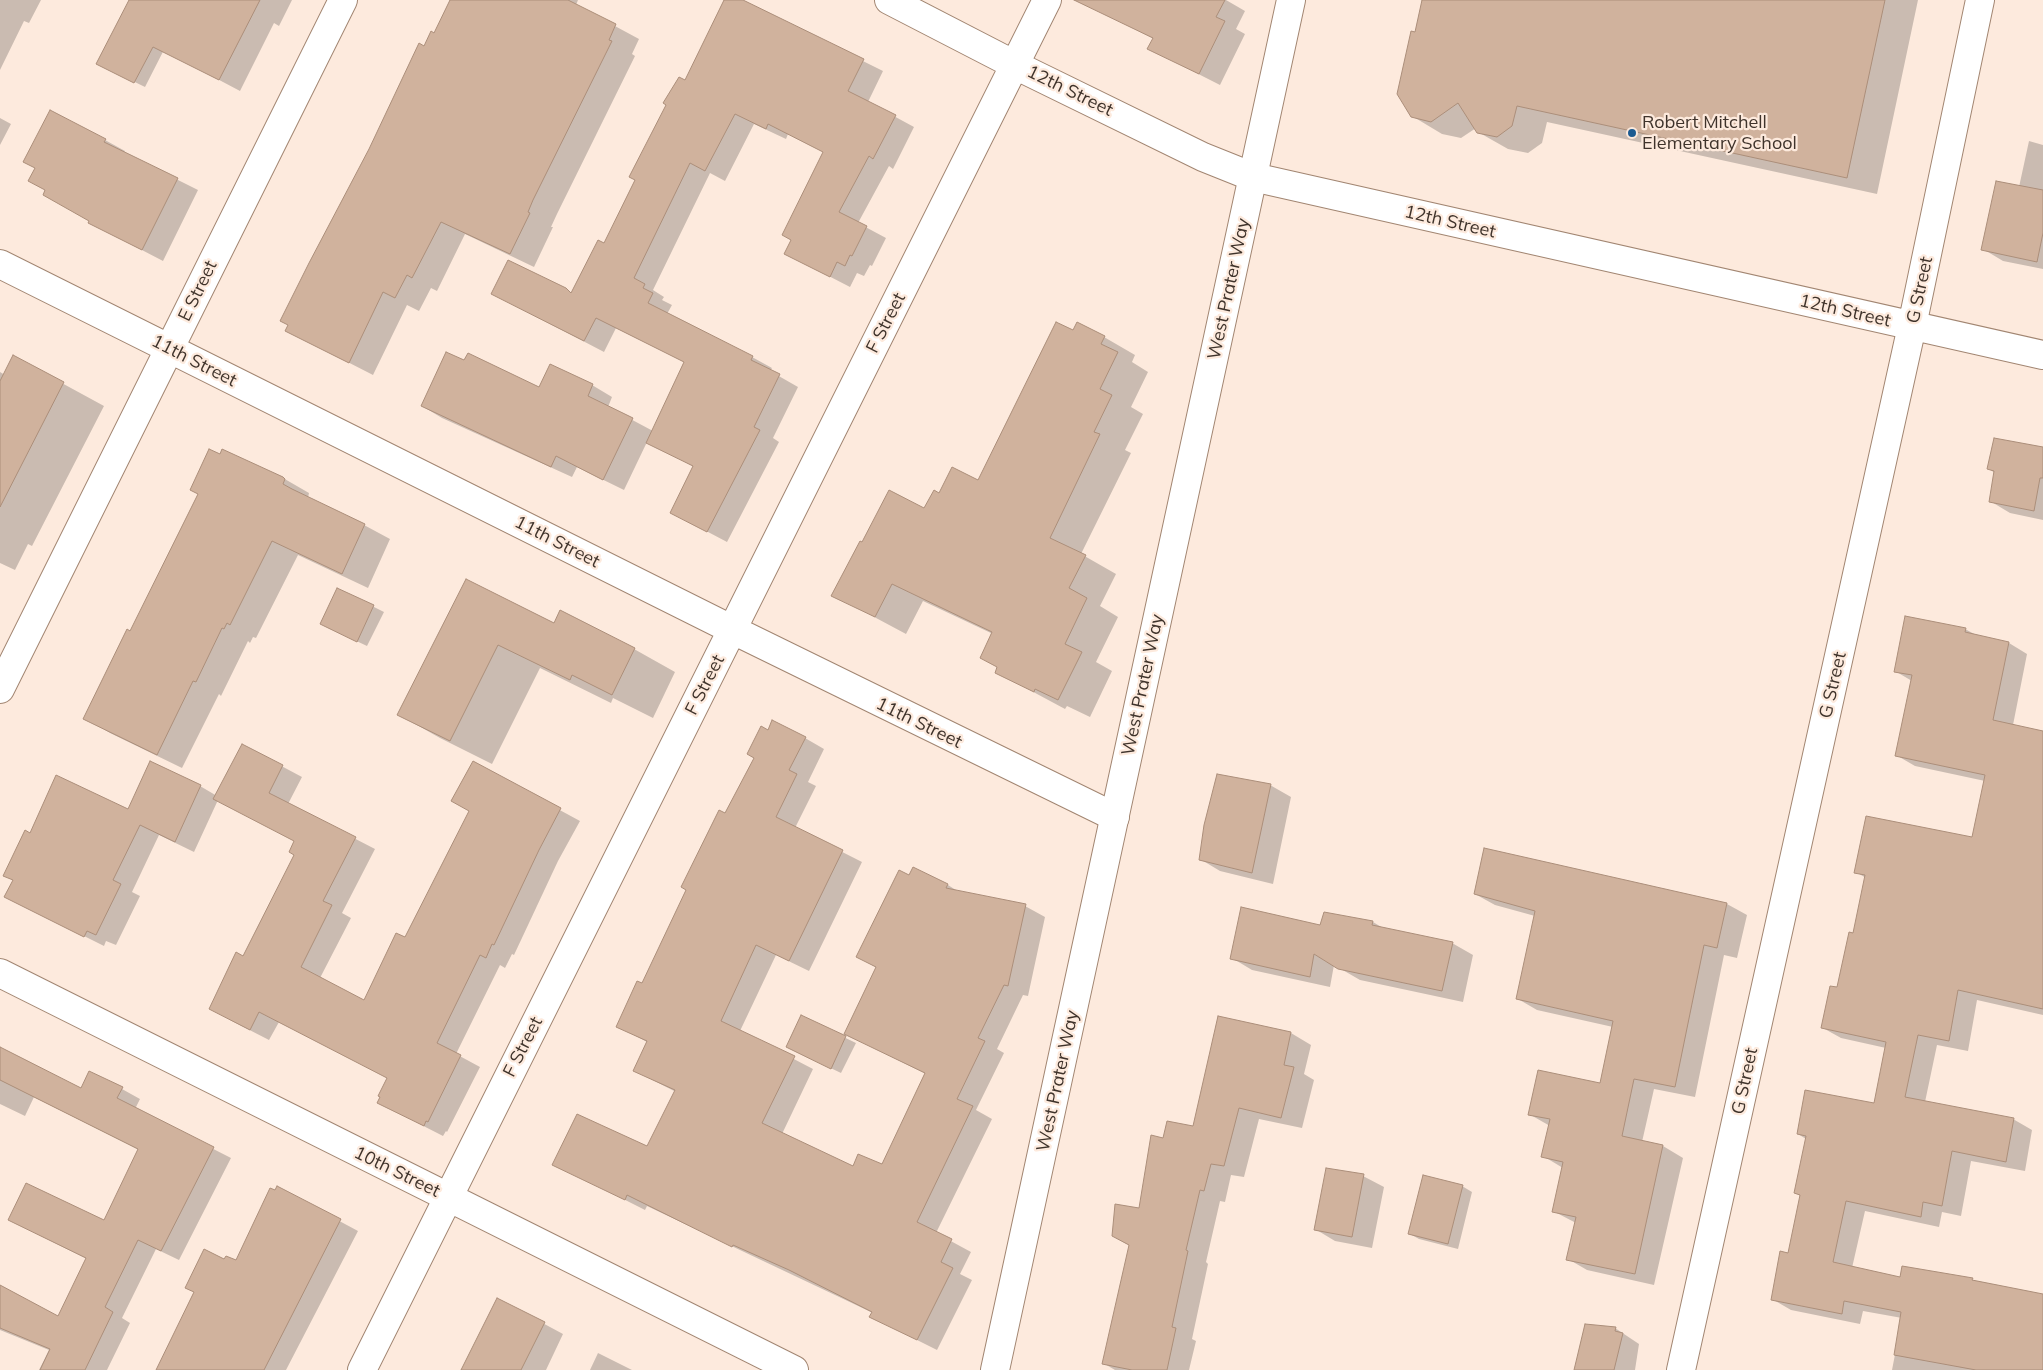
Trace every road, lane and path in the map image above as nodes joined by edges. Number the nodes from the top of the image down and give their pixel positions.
1 (343, 0) edge
2 (889, 0) edge
3 (1047, 0) edge
4 (1291, 0) edge
5 (1980, 0) edge
6 (1015, 65) junction
7 (1254, 177) junction
8 (0, 264) edge
9 (1912, 326) junction
10 (170, 349) junction
11 (2043, 355) edge
12 (732, 630) junction
13 (0, 689) edge
14 (1115, 817) junction
15 (0, 973) edge
16 (448, 1197) junction
17 (362, 1370) edge
18 (794, 1370) edge
19 (995, 1370) edge
20 (1681, 1370) edge

1 - 10 street, E Street
2 - 6 street, 12th Street
3 - 6 street, F Street
4 - 7 street, West Prater Way
5 - 9 street, G Street
6 - 7 street, 12th Street
6 - 12 street, F Street
7 - 9 street, 12th Street
7 - 14 street, West Prater Way
8 - 10 street, 11th Street
9 - 11 street, 12th Street
9 - 20 street, G Street
10 - 12 street, 11th Street
10 - 13 street, E Street
12 - 14 street, 11th Street
12 - 16 street, F Street
14 - 19 street, West Prater Way
15 - 16 street, 10th Street
16 - 17 street, F Street
16 - 18 street, 10th Street

